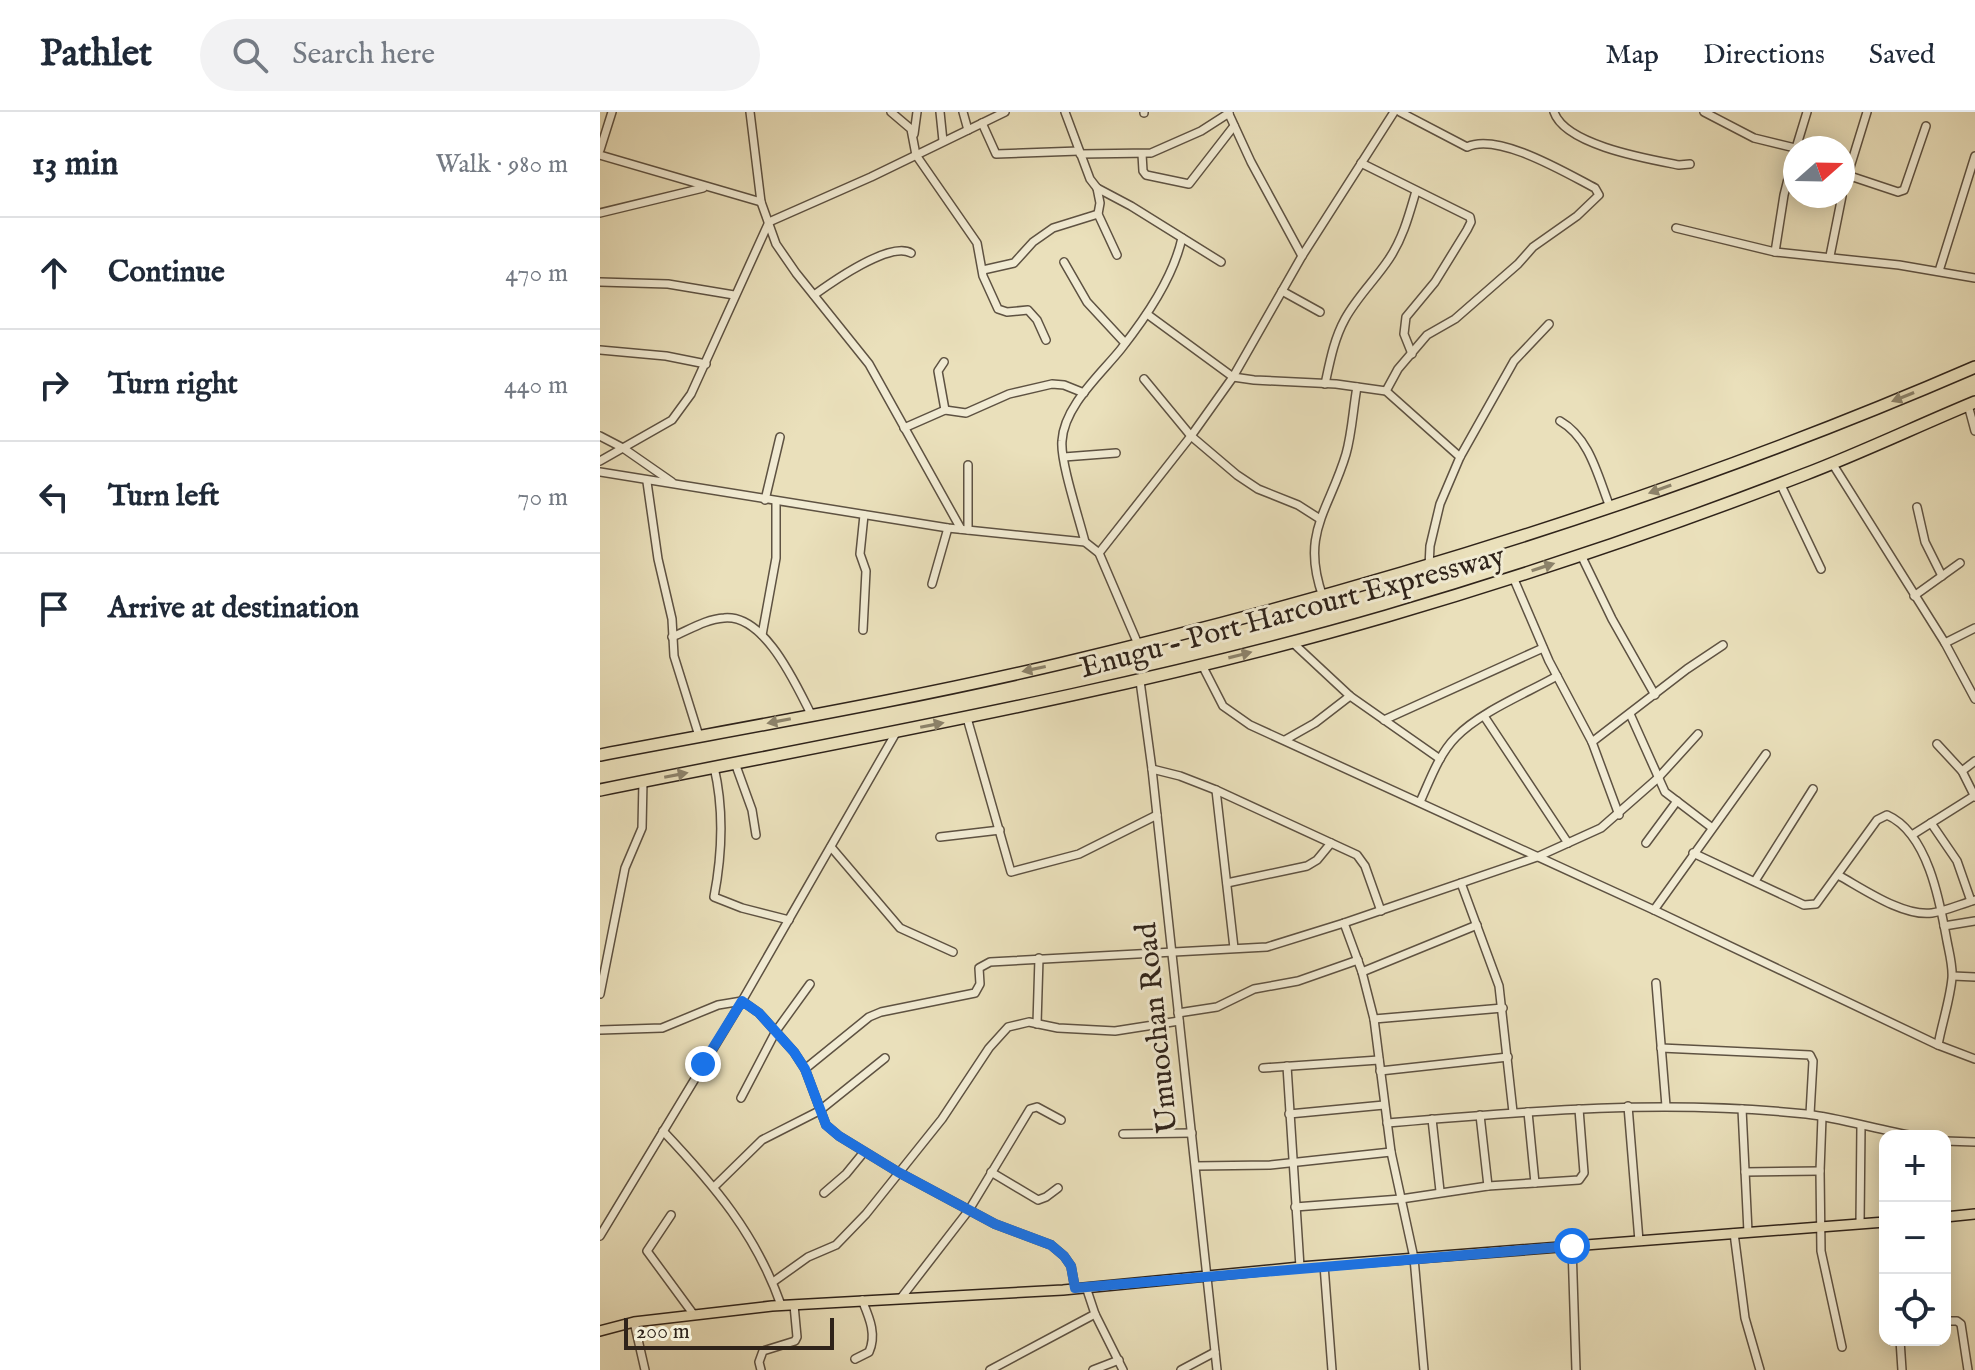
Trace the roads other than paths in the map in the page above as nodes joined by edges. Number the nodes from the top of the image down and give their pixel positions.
1 (612, 112) edge
2 (750, 112) edge
3 (891, 112) edge
4 (917, 112) edge
5 (940, 112) edge
6 (963, 112) edge
7 (1005, 112) edge
8 (1065, 112) edge
9 (1397, 112) edge
10 (1554, 112) edge
11 (1704, 112) edge
12 (1807, 112) edge
13 (1867, 112) edge
14 (1228, 113) edge
15 (982, 123) junction
16 (1234, 126) junction
17 (1926, 126) dead end
18 (968, 130) junction
19 (1799, 136) edge
20 (914, 140) junction
21 (943, 141) junction
22 (1783, 146) edge
23 (1855, 150) edge
24 (600, 152) edge
25 (1079, 152) junction
26 (1142, 154) junction
27 (916, 155) junction
28 (1975, 156) edge
29 (1361, 163) junction
30 (1690, 164) dead end
31 (1855, 178) edge
32 (705, 187) junction
33 (1097, 188) junction
34 (1416, 191) junction
35 (1112, 196) junction
36 (1783, 201) edge
37 (761, 202) junction
38 (1100, 203) junction
39 (1839, 208) edge
40 (600, 213) edge
41 (1098, 214) junction
42 (769, 222) junction
43 (1676, 228) dead end
44 (1182, 238) junction
45 (1775, 252) junction
46 (911, 253) dead end
47 (1117, 255) dead end
48 (1302, 256) junction
49 (1830, 256) junction
50 (1064, 262) dead end
51 (1221, 262) dead end
52 (983, 270) junction
53 (1939, 271) junction
54 (1975, 278) edge
55 (600, 282) edge
56 (1282, 291) junction
57 (734, 295) junction
58 (814, 295) junction
59 (1320, 312) dead end
60 (1147, 314) junction
61 (1549, 324) dead end
62 (1046, 340) dead end
63 (1125, 343) junction
64 (600, 350) edge
65 (1412, 354) junction
66 (944, 362) dead end
67 (706, 364) junction
68 (1975, 367) edge
69 (1233, 377) junction
70 (1144, 379) dead end
71 (1325, 384) junction
72 (1357, 387) junction
73 (1386, 391) junction
74 (1084, 393) junction
75 (1971, 404) edge
76 (945, 410) junction
77 (1560, 421) dead end
78 (904, 428) junction
79 (1975, 431) edge
80 (600, 436) edge
81 (1191, 436) junction
82 (780, 437) dead end
83 (623, 448) junction
84 (1116, 453) dead end
85 (1064, 457) junction
86 (1460, 457) junction
87 (600, 461) edge
88 (1832, 463) junction
89 (968, 465) dead end
90 (600, 472) edge
91 (647, 482) junction
92 (672, 482) junction
93 (1780, 483) junction
94 (765, 500) junction
95 (776, 502) junction
96 (1610, 507) junction
97 (1917, 507) dead end
98 (864, 515) junction
99 (1320, 519) junction
100 (948, 528) junction
101 (964, 529) junction
102 (1085, 542) junction
103 (1099, 553) junction
104 (1581, 555) junction
105 (1960, 563) dead end
106 (1429, 567) junction
107 (1821, 569) dead end
108 (1942, 576) junction
109 (1513, 577) junction
110 (932, 584) dead end
111 (1914, 596) junction
112 (1323, 597) junction
113 (1975, 628) edge
114 (863, 630) dead end
115 (762, 635) junction
116 (672, 637) junction
117 (1292, 642) junction
118 (1945, 643) junction
119 (1138, 644) junction
120 (1723, 645) dead end
121 (1543, 648) junction
122 (1202, 665) junction
123 (1557, 676) junction
124 (1140, 681) junction
125 (1655, 695) junction
126 (1350, 696) junction
127 (1975, 699) edge
128 (811, 714) junction
129 (1630, 714) junction
130 (1484, 716) junction
131 (967, 718) junction
132 (1384, 720) junction
133 (897, 731) junction
134 (1698, 734) dead end
135 (699, 736) junction
136 (1285, 740) junction
137 (1592, 742) junction
138 (1937, 744) dead end
139 (1766, 754) dead end
140 (600, 755) edge
141 (1440, 759) junction
142 (1975, 761) edge
143 (735, 763) junction
144 (714, 767) junction
145 (1152, 769) junction
146 (1962, 771) junction
147 (1658, 778) junction
148 (643, 781) junction
149 (1813, 789) dead end
150 (600, 790) edge
151 (1216, 790) junction
152 (1975, 796) edge
153 (1677, 801) junction
154 (1420, 802) junction
155 (1157, 815) junction
156 (1619, 815) junction
157 (1931, 823) junction
158 (1711, 827) junction
159 (1000, 830) junction
160 (756, 835) dead end
161 (1912, 835) junction
162 (940, 837) dead end
163 (1331, 843) junction
164 (1568, 843) junction
165 (1646, 843) dead end
166 (831, 847) junction
167 (1693, 853) junction
168 (1537, 857) junction
169 (1838, 875) junction
170 (1755, 881) junction
171 (1227, 883) junction
172 (1461, 883) junction
173 (1973, 900) edge
174 (1654, 910) junction
175 (1941, 910) junction
176 (1381, 911) junction
177 (789, 920) junction
178 (1975, 921) edge
179 (1344, 923) junction
180 (1477, 925) junction
181 (1944, 926) junction
182 (1234, 948) junction
183 (1172, 950) junction
184 (953, 952) dead end
185 (1039, 958) junction
186 (1358, 960) junction
187 (1362, 972) junction
188 (1953, 976) junction
189 (1975, 977) edge
190 (1656, 983) dead end
191 (810, 984) dead end
192 (600, 994) edge
193 (742, 1001) junction
194 (1503, 1008) junction
195 (1179, 1017) junction
196 (1374, 1019) junction
197 (1037, 1024) junction
198 (600, 1030) edge
199 (776, 1031) junction
200 (1938, 1045) junction
201 (1661, 1048) junction
202 (1508, 1057) junction
203 (885, 1058) dead end
204 (1975, 1059) edge
205 (1379, 1060) junction
206 (1287, 1066) junction
207 (1263, 1068) dead end
208 (805, 1069) junction
209 (1380, 1071) junction
210 (741, 1098) dead end
211 (1384, 1105) junction
212 (1628, 1106) junction
213 (1666, 1106) junction
214 (1579, 1109) junction
215 (1742, 1109) junction
216 (819, 1111) junction
217 (1513, 1112) junction
218 (1528, 1112) junction
219 (1289, 1114) junction
220 (1810, 1114) junction
221 (1480, 1115) junction
222 (1822, 1117) junction
223 (1432, 1119) junction
224 (1061, 1120) dead end
225 (1387, 1123) junction
226 (1861, 1126) junction
227 (1882, 1130) edge
228 (663, 1131) junction
229 (1192, 1133) junction
230 (1123, 1134) dead end
231 (1951, 1141) edge
232 (1975, 1142) edge
233 (864, 1152) junction
234 (1391, 1152) junction
235 (1292, 1163) junction
236 (1196, 1166) junction
237 (1820, 1171) junction
238 (898, 1172) junction
239 (991, 1172) junction
240 (1745, 1172) junction
241 (1535, 1183) junction
242 (1488, 1186) junction
243 (714, 1187) junction
244 (1058, 1188) dead end
245 (1440, 1191) junction
246 (824, 1193) dead end
247 (1401, 1199) junction
248 (1295, 1207) junction
249 (969, 1210) junction
250 (1975, 1214) edge
251 (671, 1215) dead end
252 (1951, 1216) edge
253 (604, 1222) edge
254 (1879, 1222) edge
255 (1860, 1223) junction
256 (1821, 1227) junction
257 (1748, 1232) junction
258 (1734, 1233) junction
259 (600, 1236) edge
260 (1639, 1241) junction
261 (1572, 1246) junction
262 (1414, 1258) junction
263 (1324, 1265) junction
264 (1300, 1267) junction
265 (1206, 1276) junction
266 (773, 1282) junction
267 (1086, 1287) junction
268 (1075, 1288) junction
269 (901, 1298) junction
270 (862, 1300) junction
271 (781, 1305) junction
272 (794, 1305) junction
273 (1095, 1314) junction
274 (694, 1315) junction
275 (1951, 1321) edge
276 (634, 1322) junction
277 (600, 1331) edge
278 (1900, 1346) edge
279 (1842, 1347) dead end
280 (1215, 1352) junction
281 (855, 1359) dead end
282 (1119, 1360) junction
283 (645, 1370) edge
284 (761, 1370) edge
285 (990, 1370) edge
286 (1093, 1370) edge
287 (1123, 1370) edge
288 (1181, 1370) edge
289 (1217, 1370) edge
290 (1332, 1370) edge
291 (1424, 1370) edge
292 (1576, 1370) edge
293 (1760, 1370) edge
294 (1902, 1370) edge
295 (1968, 1370) edge

1 - 24 street
2 - 37 street
3 - 20 street
4 - 20 street
5 - 21 street
6 - 18 street
7 - 15 street
8 - 25 street
9 - 29 street
9 - 65 street
10 - 30 street
11 - 22 street
12 - 19 street
13 - 23 street
14 - 16 street
14 - 26 street
15 - 18 street
15 - 25 street
16 - 26 street
16 - 48 street
17 - 31 street
18 - 21 street
20 - 27 street
21 - 27 street
24 - 32 street
25 - 26 street
25 - 33 street
27 - 42 street
27 - 52 street
28 - 53 street
29 - 34 street
29 - 48 street
32 - 37 street
32 - 40 street
33 - 35 street
33 - 38 street
34 - 65 street
34 - 71 street
35 - 38 street
35 - 44 street
36 - 45 street
37 - 42 street
38 - 41 street
39 - 49 street
41 - 47 street
41 - 52 street
42 - 57 street
42 - 58 street
43 - 45 street
44 - 51 street
44 - 60 street
45 - 49 street
46 - 58 street
48 - 56 street
49 - 53 street
50 - 63 street
52 - 62 street
53 - 54 street
55 - 57 street
56 - 59 street
56 - 69 street
57 - 67 street
58 - 78 street
60 - 63 street
60 - 69 street
61 - 86 street
63 - 74 street
64 - 67 street
65 - 73 street
66 - 76 street
67 - 83 street
68 -> 96 highway, Enugu - Port Harcourt Expressway
69 - 71 street
69 - 81 street
70 - 81 street
71 - 72 street
72 - 73 street
72 - 99 street
73 - 86 street
74 - 76 street
74 - 85 street
75 - 79 street
75 - 88 highway, Enugu - Port Harcourt Expressway
76 - 78 street
77 - 96 street
78 - 101 street
80 - 83 street
81 - 99 street
81 - 103 street
82 - 94 street
83 - 87 street
83 - 92 street
84 - 85 street
85 - 102 street
86 - 106 street
88 - 93 highway, Enugu - Port Harcourt Expressway
88 - 111 street
89 - 101 street
90 - 91 street
91 - 92 street
91 - 116 street
92 - 94 street
93 - 104 highway, Enugu - Port Harcourt Expressway
93 - 107 street
94 - 95 street
95 - 98 street
95 - 115 street
96 - 106 highway, Enugu - Port Harcourt Expressway
97 - 108 street
98 - 100 street
98 - 114 street
99 - 112 street
100 - 101 street
100 - 110 street
101 - 102 street
102 - 103 street
103 - 119 street
109 -> 104 highway, Enugu - Port Harcourt Expressway
104 - 125 street
105 - 108 street
106 - 112 highway, Enugu - Port Harcourt Expressway
108 - 111 street
109 - 117 highway, Enugu - Port Harcourt Expressway
109 - 121 street
111 - 118 street
112 - 119 highway, Enugu - Port Harcourt Expressway
113 - 118 street
115 - 116 street
115 - 128 street
116 - 135 street
122 -> 117 highway, Enugu - Port Harcourt Expressway
117 - 126 street
118 - 127 street
119 -> 128 highway, Enugu - Port Harcourt Expressway
120 - 125 street
121 - 123 street
121 - 132 street
122 - 124 highway, Enugu - Port Harcourt Expressway
122 - 136 street
123 - 130 street
123 - 137 street
124 - 131 highway, Enugu - Port Harcourt Expressway
124 - 145 street, Umuochan Road
125 - 129 street
126 - 132 street
126 - 136 street
128 -> 135 highway, Enugu - Port Harcourt Expressway
129 - 137 street
129 - 147 street
130 - 141 street
130 - 164 street
133 -> 131 highway, Enugu - Port Harcourt Expressway
131 - 159 street
132 - 141 street
133 - 143 highway, Enugu - Port Harcourt Expressway
133 - 166 street
134 - 147 street
135 - 140 highway, Enugu - Port Harcourt Expressway
136 - 154 street
137 - 156 street
138 - 146 street
139 - 158 street
141 - 154 street
142 - 146 street
143 - 144 highway, Enugu - Port Harcourt Expressway
143 - 160 street
148 -> 144 highway, Enugu - Port Harcourt Expressway
144 - 177 street
145 - 151 street
145 - 155 street, Umuochan Road
146 - 152 street
147 - 153 street
147 - 156 street
148 - 150 highway, Enugu - Port Harcourt Expressway
148 - 192 street
149 - 170 street
151 - 163 street
151 - 171 street
152 - 157 street
153 - 158 street
153 - 165 street
154 - 168 street
155 - 159 street
155 - 183 street, Umuochan Road
156 - 164 street
157 - 161 street
157 - 173 street
158 - 167 street
159 - 162 street
161 - 169 street
161 - 175 street
163 - 171 street
163 - 176 street
164 - 168 street
166 - 177 street
166 - 184 street
167 - 170 street
167 - 174 street
168 - 172 street
168 - 174 street
169 - 170 street
169 - 175 street
171 - 182 street
172 - 176 street
172 - 180 street
173 - 175 street
174 - 200 street
175 - 181 street
176 - 179 street
177 - 193 street
178 - 181 street
179 - 182 street
179 - 186 street
180 - 187 street
180 - 194 street
181 - 188 street
182 - 183 street
183 - 185 street
183 - 195 street, Umuochan Road
185 - 197 street
185 - 208 street
186 - 187 street
186 - 195 street
187 - 196 street
188 - 189 street
188 - 200 street
190 - 201 street
191 - 199 street
193 - 198 street
193 - 199 street
193 - 228 street
194 - 196 street
194 - 202 street
195 - 197 street
195 - 229 street, Umuochan Road
196 - 205 street
197 - 238 street
199 - 208 street
199 - 210 street
200 - 204 street
201 - 213 street
201 - 220 street
202 - 209 street
202 - 217 street
203 - 216 street
205 - 206 street
205 - 209 street
206 - 207 street
206 - 219 street
208 - 216 street
209 - 211 street
211 - 219 street
211 - 225 street
212 - 213 street
212 - 214 street
212 - 260 street
213 - 215 street
214 - 218 street
214 - 241 street
215 - 220 street
215 - 240 street
216 - 233 street
216 - 243 street
217 - 218 street
217 - 221 street
218 - 241 street
219 - 235 street
220 - 222 street
221 - 223 street
221 - 242 street
222 - 226 street
222 - 237 street
223 - 225 street
223 - 245 street
224 - 239 street
225 - 234 street
226 - 227 street
226 - 255 street
228 - 243 street
228 - 253 street
229 - 230 street
229 - 236 street, Umuochan Road
231 - 232 street
233 - 238 street
233 - 246 street
234 - 235 street
234 - 247 street
235 - 236 street
235 - 248 street
236 - 265 street, Umuochan Road
237 - 240 street
237 - 256 street
238 - 249 street
238 - 266 street
239 - 244 street
239 - 249 street
240 - 257 street
241 - 242 street
242 - 245 street
243 - 266 street
245 - 247 street
247 - 248 street
247 - 262 street
248 - 264 street
249 - 268 street
249 - 269 street
250 - 252 main road
251 - 274 street
253 - 259 street
254 - 255 main road
255 - 256 main road
256 - 257 main road
256 - 279 street
257 - 258 main road
258 - 260 main road
258 - 293 street
260 - 261 main road
261 - 262 main road
261 - 292 street
262 - 263 main road
262 - 291 street
263 - 264 main road
263 - 290 street
264 - 265 main road
265 - 267 main road
265 - 280 street, Umuochan Road
266 - 271 street
267 - 268 main road
267 - 273 street
268 - 269 main road
269 - 270 main road
270 - 272 main road
270 - 281 street
271 - 272 main road
271 - 274 main road
272 - 284 street
273 - 282 street
273 - 285 street
274 - 276 main road
275 - 295 street
276 - 277 main road
276 - 283 street
278 - 294 street
280 - 288 street
280 - 289 street, Umuochan Road
282 - 286 street
282 - 287 street

